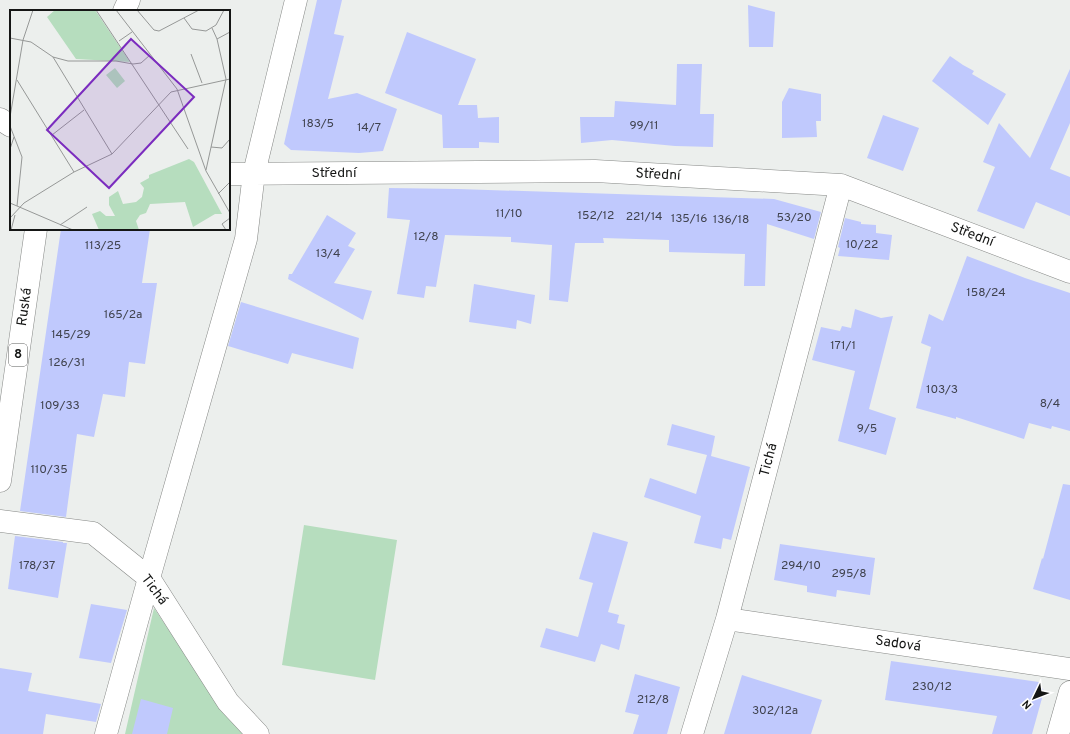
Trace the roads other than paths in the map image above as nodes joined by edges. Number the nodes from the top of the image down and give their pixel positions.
1 (129, 0) edge
2 (296, 0) edge
3 (124, 10) edge
4 (0, 119) edge
5 (10, 125) edge
6 (254, 173) junction
7 (230, 174) edge
8 (841, 185) junction
9 (36, 230) edge
10 (1070, 272) edge
11 (0, 481) edge
12 (0, 521) edge
13 (149, 578) junction
14 (727, 619) junction
15 (1070, 669) edge
16 (1070, 692) edge
17 (106, 734) edge
18 (258, 734) edge
19 (692, 734) edge
20 (1058, 734) edge

1 - 3 street
2 - 6 street
4 - 5 street
6 - 7 street, Střední
6 - 8 street, Střední
6 - 13 street
8 - 10 street, Střední
8 - 14 street, Tichá
9 - 11 street, Ruská / 8
12 - 13 street, Tichá
13 - 17 street
13 - 18 street, Tichá
14 - 15 street, Sadová
14 - 19 street, Tichá
16 - 20 street

